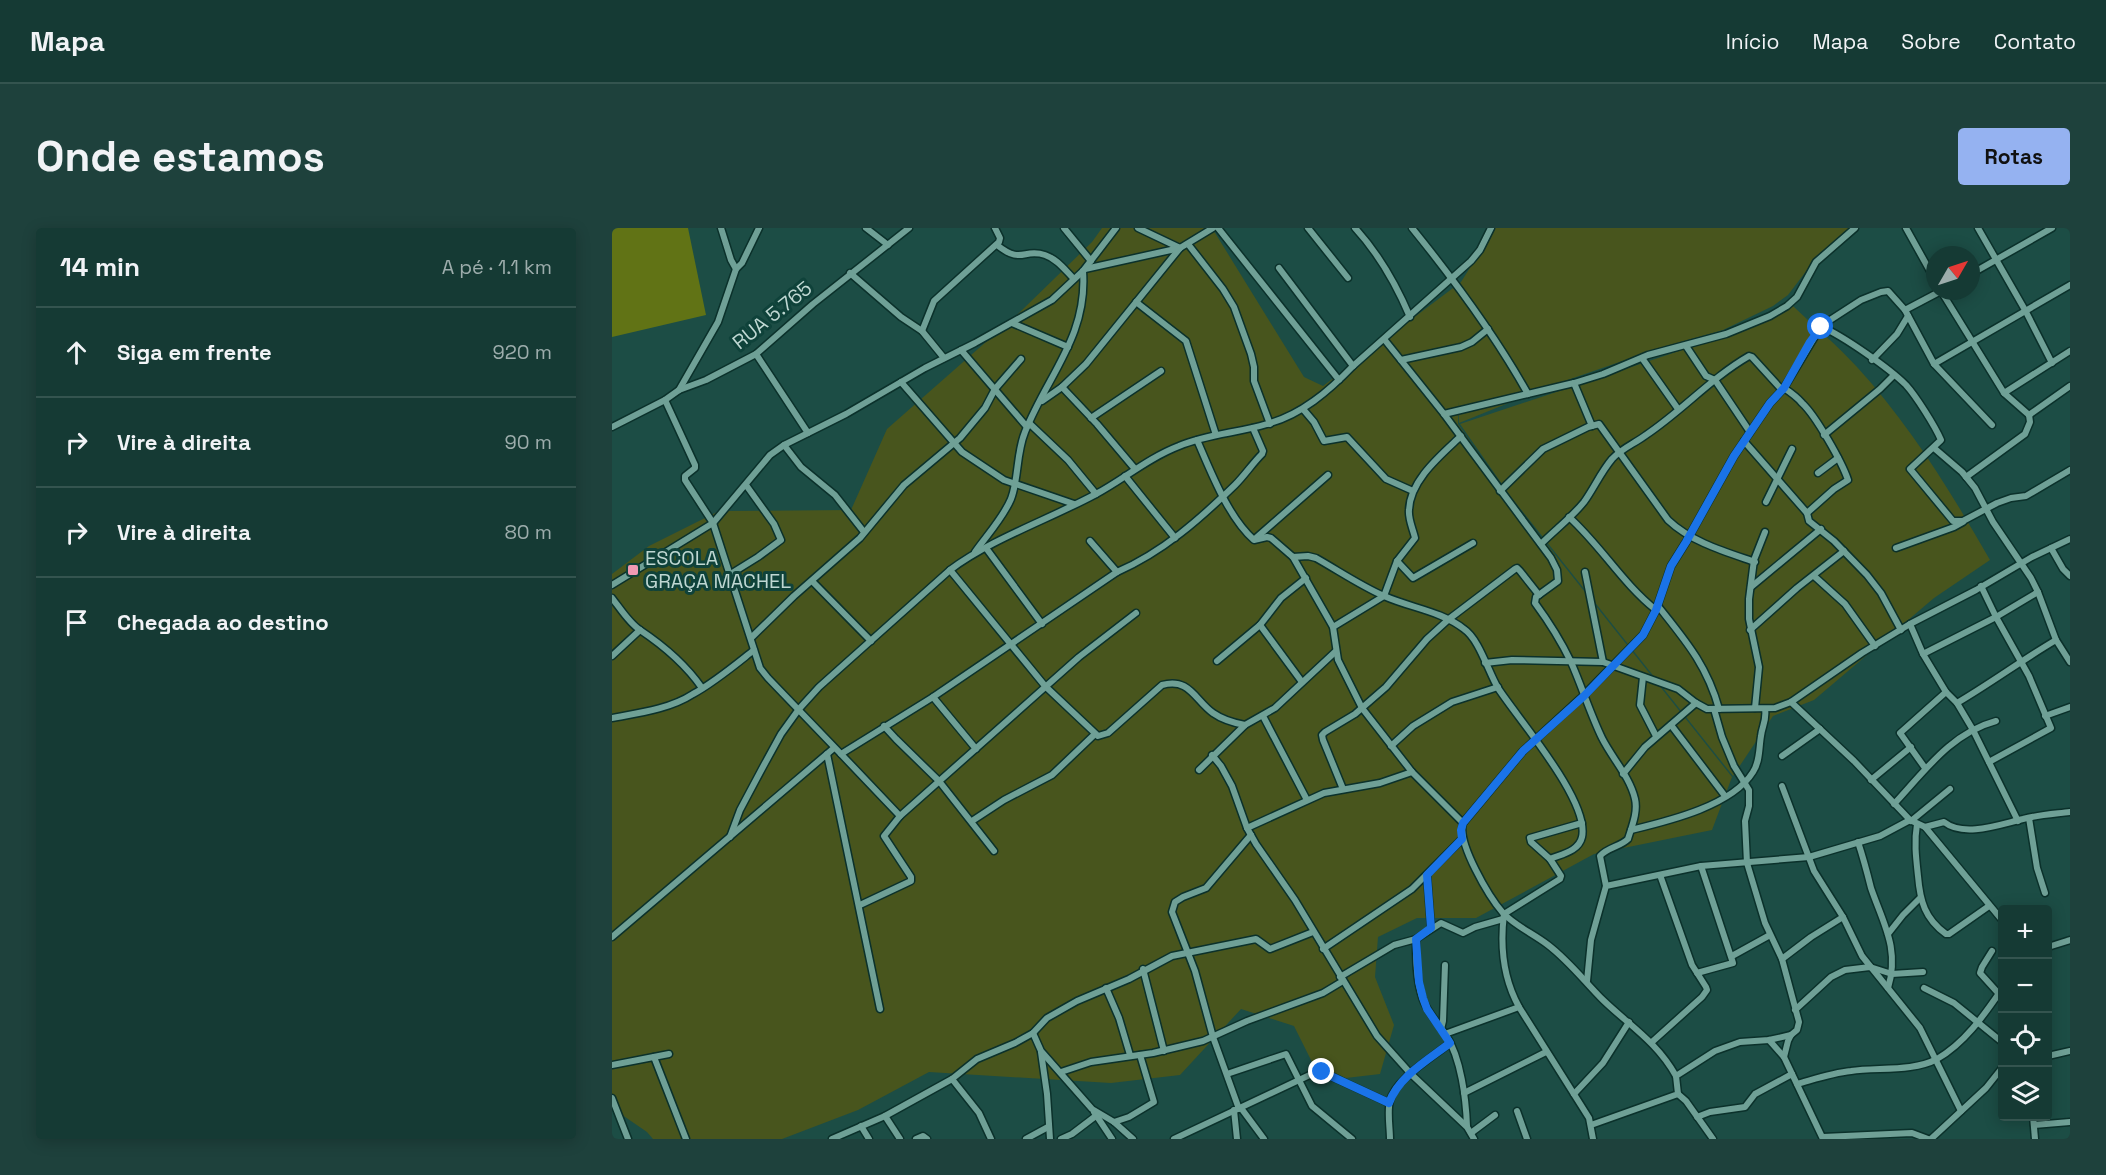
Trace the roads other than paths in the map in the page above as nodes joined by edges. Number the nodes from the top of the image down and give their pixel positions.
1 (721, 228) edge
2 (759, 228) edge
3 (866, 228) edge
4 (995, 228) edge
5 (1064, 228) edge
6 (1116, 228) edge
7 (1138, 228) edge
8 (1213, 228) edge
9 (1218, 228) edge
10 (1308, 228) edge
11 (1355, 228) edge
12 (1412, 228) edge
13 (1491, 228) edge
14 (1855, 228) edge
15 (1906, 228) edge
16 (1978, 228) edge
17 (2052, 228) edge
18 (905, 229) edge
19 (1188, 244) junction
20 (888, 245) junction
21 (997, 245) junction
22 (1180, 248) junction
23 (1996, 260) junction
24 (1091, 261) junction
25 (1926, 264) edge
26 (1279, 268) dead end
27 (736, 269) junction
28 (1980, 269) edge
29 (1084, 270) junction
30 (850, 273) junction
31 (1348, 278) dead end
32 (1074, 279) junction
33 (1452, 279) junction
34 (2070, 285) edge
35 (1136, 303) junction
36 (2025, 310) junction
37 (1906, 313) junction
38 (1410, 317) junction
39 (1012, 323) junction
40 (1821, 327) junction
41 (1488, 329) junction
42 (922, 331) junction
43 (1384, 339) junction
44 (1973, 343) junction
45 (1686, 346) junction
46 (1068, 347) junction
47 (961, 350) junction
48 (2070, 351) edge
49 (756, 354) junction
50 (944, 358) junction
51 (1641, 358) junction
52 (1021, 359) dead end
53 (1401, 360) junction
54 (1872, 360) junction
55 (2052, 363) junction
56 (1934, 364) junction
57 (1353, 366) junction
58 (1161, 371) dead end
59 (1894, 375) junction
60 (1339, 380) junction
61 (1715, 380) junction
62 (902, 382) junction
63 (1574, 383) junction
64 (2070, 386) edge
65 (1062, 387) junction
66 (995, 389) junction
67 (1783, 389) junction
68 (679, 390) junction
69 (2004, 393) junction
70 (1528, 394) junction
71 (665, 400) junction
72 (1040, 402) junction
73 (1303, 409) junction
74 (1678, 409) junction
75 (1444, 414) junction
76 (2029, 415) junction
77 (1091, 418) junction
78 (1270, 424) junction
79 (1028, 425) junction
80 (1992, 425) dead end
81 (1592, 426) junction
82 (612, 427) edge
83 (1253, 428) junction
84 (1750, 432) junction
85 (808, 433) junction
86 (1216, 435) junction
87 (1824, 435) junction
88 (1461, 436) junction
89 (1197, 440) junction
90 (1744, 441) junction
91 (954, 444) junction
92 (784, 445) junction
93 (1934, 448) junction
94 (1792, 449) dead end
95 (1619, 452) junction
96 (1838, 458) junction
97 (1135, 469) junction
98 (2070, 470) edge
99 (1818, 473) dead end
100 (1328, 475) dead end
101 (1125, 476) junction
102 (1966, 477) junction
103 (1778, 478) junction
104 (1015, 484) junction
105 (746, 485) junction
106 (1413, 491) junction
107 (1500, 491) junction
108 (1096, 494) junction
109 (1223, 495) junction
110 (1766, 502) dead end
111 (1074, 504) junction
112 (1985, 509) junction
113 (1807, 513) junction
114 (1569, 517) junction
115 (712, 523) junction
116 (1954, 524) junction
117 (1821, 530) junction
118 (864, 532) junction
119 (1765, 532) dead end
120 (1690, 536) junction
121 (1175, 538) junction
122 (2070, 539) edge
123 (1254, 540) junction
124 (1090, 541) dead end
125 (1473, 543) dead end
126 (1541, 544) junction
127 (986, 548) junction
128 (1896, 548) dead end
129 (2051, 548) junction
130 (1844, 551) junction
131 (973, 555) junction
132 (1293, 557) junction
133 (1397, 561) junction
134 (1755, 562) junction
135 (2022, 563) junction
136 (950, 570) junction
137 (1118, 572) junction
138 (1585, 572) dead end
139 (729, 575) junction
140 (1814, 576) junction
141 (2070, 576) edge
142 (1306, 579) junction
143 (812, 580) junction
144 (612, 585) edge
145 (1982, 586) junction
146 (1751, 587) junction
147 (2038, 592) junction
148 (1539, 595) junction
149 (1383, 596) junction
150 (612, 598) edge
151 (1657, 608) junction
152 (1136, 613) dead end
153 (1996, 617) junction
154 (1449, 619) junction
155 (1042, 624) junction
156 (1910, 624) junction
157 (1260, 625) junction
158 (1333, 627) junction
159 (640, 630) junction
160 (1750, 630) junction
161 (1900, 630) junction
162 (751, 638) junction
163 (2056, 640) junction
164 (871, 641) junction
165 (1011, 646) junction
166 (1875, 646) junction
167 (754, 650) junction
168 (1335, 652) junction
169 (1923, 654) junction
170 (612, 656) edge
171 (2021, 660) junction
172 (1217, 661) dead end
173 (1571, 662) junction
174 (1603, 662) junction
175 (2070, 662) edge
176 (1485, 663) junction
177 (1611, 666) junction
178 (1643, 677) junction
179 (1302, 682) junction
180 (1045, 686) junction
181 (1498, 687) junction
182 (702, 688) junction
183 (1946, 692) junction
184 (1584, 696) junction
185 (933, 697) junction
186 (1791, 702) junction
187 (1696, 703) junction
188 (1957, 703) junction
189 (2070, 707) edge
190 (1362, 708) junction
191 (1755, 708) junction
192 (799, 709) junction
193 (1716, 709) junction
194 (1766, 709) junction
195 (1263, 716) junction
196 (2045, 716) junction
197 (612, 718) edge
198 (1996, 721) dead end
199 (1245, 725) junction
200 (1671, 725) junction
201 (884, 726) junction
202 (1820, 729) junction
203 (1972, 730) junction
204 (1095, 734) junction
205 (1656, 736) junction
206 (1535, 739) junction
207 (1391, 747) junction
208 (1911, 747) junction
209 (834, 748) junction
210 (976, 749) junction
211 (827, 754) junction
212 (841, 754) junction
213 (1212, 755) junction
214 (1782, 756) dead end
215 (1989, 762) junction
216 (1925, 768) junction
217 (1198, 770) dead end
218 (1412, 772) junction
219 (1623, 774) junction
220 (1871, 780) junction
221 (939, 781) junction
222 (1745, 784) junction
223 (1782, 786) dead end
224 (1342, 789) junction
225 (1950, 789) dead end
226 (1725, 796) junction
227 (1307, 800) junction
228 (1894, 804) junction
229 (2070, 812) edge
230 (900, 816) junction
231 (2030, 818) junction
232 (972, 821) junction
233 (2018, 821) junction
234 (1913, 822) junction
235 (1463, 823) junction
236 (1582, 823) junction
237 (1925, 827) junction
238 (1247, 828) junction
239 (1631, 830) junction
240 (1251, 835) junction
241 (730, 837) junction
242 (1462, 839) junction
243 (1858, 842) junction
244 (994, 850) dead end
245 (1809, 857) junction
246 (1550, 859) junction
247 (1747, 863) junction
248 (1701, 866) junction
249 (1427, 875) junction
250 (1660, 875) junction
251 (1606, 886) junction
252 (2045, 893) dead end
253 (1920, 898) junction
254 (860, 905) junction
255 (1989, 906) junction
256 (1504, 916) junction
257 (1998, 916) edge
258 (1843, 917) junction
259 (1431, 928) junction
260 (1313, 932) junction
261 (1888, 934) junction
262 (1770, 935) junction
263 (612, 937) edge
264 (1416, 939) junction
265 (2070, 940) edge
266 (2052, 946) edge
267 (1323, 949) junction
268 (1992, 951) dead end
269 (1187, 952) junction
270 (1732, 956) junction
271 (1782, 959) junction
272 (1445, 965) dead end
273 (1870, 967) junction
274 (1143, 969) junction
275 (1923, 972) dead end
276 (1697, 973) junction
277 (1892, 974) junction
278 (1341, 979) junction
279 (1587, 981) junction
280 (1106, 988) junction
281 (1888, 988) junction
282 (1924, 988) dead end
283 (1998, 988) edge
284 (1998, 995) edge
285 (1519, 1007) junction
286 (880, 1009) dead end
287 (1795, 1010) junction
288 (1629, 1022) junction
289 (1979, 1023) junction
290 (1443, 1031) junction
291 (1032, 1033) junction
292 (1791, 1035) junction
293 (1213, 1037) junction
294 (1998, 1039) edge
295 (1769, 1040) junction
296 (1652, 1042) junction
297 (1450, 1043) junction
298 (1041, 1051) junction
299 (1164, 1051) junction
300 (2070, 1051) edge
301 (1546, 1052) junction
302 (669, 1054) dead end
303 (1140, 1054) junction
304 (1130, 1055) junction
305 (2052, 1055) edge
306 (654, 1057) junction
307 (1784, 1057) junction
308 (1936, 1059) junction
309 (612, 1065) edge
310 (1061, 1072) junction
311 (1998, 1073) edge
312 (1227, 1074) junction
313 (1411, 1074) junction
314 (1792, 1074) junction
315 (1677, 1076) junction
316 (952, 1078) junction
317 (1298, 1080) junction
318 (1797, 1084) junction
319 (1464, 1093) junction
320 (1678, 1094) junction
321 (1574, 1095) junction
322 (612, 1098) edge
323 (1389, 1103) junction
324 (1238, 1109) junction
325 (1517, 1111) dead end
326 (1094, 1112) junction
327 (1961, 1112) junction
328 (1495, 1115) dead end
329 (885, 1116) junction
330 (1697, 1117) junction
331 (2034, 1121) edge
332 (1114, 1122) junction
333 (2070, 1122) edge
334 (1591, 1125) junction
335 (2034, 1125) junction
336 (861, 1126) junction
337 (1048, 1127) junction
338 (1470, 1133) edge
339 (1823, 1138) edge
340 (628, 1139) edge
341 (686, 1139) edge
342 (831, 1139) edge
343 (869, 1139) edge
344 (900, 1139) edge
345 (916, 1139) edge
346 (927, 1139) edge
347 (991, 1139) edge
348 (1026, 1139) edge
349 (1050, 1139) edge
350 (1061, 1139) edge
351 (1112, 1139) edge
352 (1133, 1139) edge
353 (1174, 1139) edge
354 (1237, 1139) edge
355 (1264, 1139) edge
356 (1352, 1139) edge
357 (1390, 1139) edge
358 (1527, 1139) edge
359 (1593, 1139) edge
360 (1713, 1139) edge
361 (1929, 1139) edge
362 (2035, 1139) edge

1 - 27 street
2 - 27 street
3 - 20 street
4 - 21 street
5 - 24 street
6 - 24 street
7 - 22 street
8 - 19 street
9 - 60 street
10 - 31 street
11 - 38 street
12 - 33 street
13 - 33 street
14 - 45 street
15 - 25 street
16 - 23 street
17 - 23 street
18 - 20 street, RUA 5.765
19 - 22 street
19 - 78 street
20 - 30 street, RUA 5.765
21 - 32 street
21 - 42 street
22 - 29 street
22 - 35 street
23 - 28 street
23 - 36 street
24 - 29 street
26 - 57 street
27 - 68 street
29 - 32 street
29 - 46 street
30 - 42 street
30 - 49 street, RUA 5.765
32 - 39 street
33 - 38 street
33 - 41 street
34 - 36 street
35 - 65 street
35 - 86 street
36 - 44 street
36 - 55 street
37 - 40 street
37 - 44 street
37 - 54 street
37 - 56 street
38 - 43 street
39 - 46 street
39 - 47 street
40 - 54 street
40 - 67 street
41 - 53 street
41 - 70 street
42 - 50 street
43 - 53 street
43 - 57 street
44 - 56 street
44 - 69 street
45 - 51 street
45 - 61 street
46 - 72 street
47 - 50 street
47 - 66 street
48 - 55 street
49 - 68 street, RUA 5.765
49 - 85 street
50 - 62 street
51 - 63 street
51 - 74 street
52 - 66 street
53 - 75 street
54 - 59 street
55 - 69 street
56 - 80 street
57 - 60 street
58 - 77 street
59 - 87 street
59 - 93 street
60 - 73 street
61 - 67 street
61 - 74 street
61 - 84 street
62 - 85 street
62 - 91 street
63 - 70 street
63 - 81 street
64 - 76 street
65 - 72 street
65 - 77 street
66 - 79 street
66 - 91 street
67 - 84 street
67 - 87 street
68 - 71 street, RUA 5.765
69 - 76 street
70 - 75 street
71 - 82 street, RUA 5.765
71 - 115 street
72 - 79 street
73 - 78 street
73 - 106 street
74 - 95 street
75 - 88 street
76 - 102 street
77 - 97 street
78 - 83 street
79 - 104 street
79 - 108 street
81 - 95 street
81 - 107 street
83 - 86 street
83 - 109 street
84 - 90 street
85 - 92 street
86 - 89 street
87 - 96 street
88 - 106 street
88 - 107 street
89 - 97 street
89 - 109 street
90 - 103 street
90 - 120 street
91 - 104 street
91 - 118 street
92 - 105 street
92 - 118 street
93 - 102 street
93 - 116 street
94 - 103 street
95 - 114 street
95 - 120 street
96 - 99 street
96 - 113 street
97 - 101 street
98 - 112 street
100 - 123 street
101 - 108 street
101 - 121 street
102 - 112 street
103 - 110 street
103 - 113 street
104 - 111 street
104 - 131 street
105 - 115 street
105 - 139 street
106 - 133 street
107 - 126 street
108 - 111 street
109 - 121 street
109 - 123 street
111 - 127 street
112 - 116 street
112 - 135 street
113 - 117 street
114 - 126 street
114 - 151 street
115 - 139 street
115 - 144 street
116 - 128 street
117 - 130 street
117 - 146 street
118 - 143 street
119 - 134 street
120 - 134 street
120 - 151 street
121 - 137 street
122 - 129 street
123 - 132 street
124 - 137 street
125 - 133 street
126 - 148 street
127 - 131 street
127 - 155 street
129 - 135 street
129 - 141 street
130 - 140 street
130 - 161 street
131 - 136 street
132 - 142 street
132 - 149 street
133 - 149 street
134 - 146 street
135 - 145 street
135 - 147 street
136 - 164 street
136 - 165 street
137 - 155 street
138 - 174 street
139 - 162 street
140 - 160 street
140 - 166 street
142 - 157 street
142 - 158 street
143 - 162 street
143 - 164 street
145 - 153 street
145 - 156 street
146 - 160 street
147 - 153 street
147 - 163 street
148 - 154 street
148 - 173 street
149 - 154 street
149 - 158 street
150 - 159 street
151 - 177 street
151 - 193 street
152 - 180 street
153 - 169 street
153 - 171 street
154 - 176 street
154 - 190 street
155 - 165 street
156 - 161 street
156 - 169 street
157 - 172 street
157 - 179 street
158 - 168 street
159 - 170 street
159 - 182 street
160 - 191 street
161 - 166 street
162 - 167 street
163 - 171 street
163 - 175 street
164 - 192 street
165 - 180 street
165 - 185 street
166 - 186 street
167 - 182 street
167 - 192 street
168 - 179 street
168 - 190 street
169 - 183 street
171 - 188 street
171 - 196 street
173 - 174 street
173 - 176 street
173 - 184 street
174 - 177 street
176 - 181 street
177 - 178 street
177 - 184 street
178 - 187 street
178 - 205 street
179 - 195 street
180 - 204 street
180 - 210 street
181 - 206 street
181 - 207 street
182 - 197 street
183 - 188 street
183 - 208 street
184 - 206 street
184 - 219 street
185 - 201 street
185 - 210 street
186 - 194 street
186 - 202 street
187 - 193 street
187 - 200 street
188 - 203 street
189 - 196 street
190 - 207 street
190 - 224 street
191 - 193 street
191 - 194 street
192 - 209 street
192 - 241 street
193 - 222 street
194 - 222 street
195 - 199 street
195 - 227 street
196 - 215 street
198 - 203 street
199 - 204 street
199 - 213 street
200 - 205 street
200 - 226 street
201 - 212 street
201 - 221 street
202 - 214 street
202 - 220 street
203 - 215 street
203 - 216 street
204 - 232 street
205 - 219 street
206 - 235 street
206 - 236 street
207 - 218 street
208 - 216 street
208 - 220 street
209 - 211 street
209 - 212 street
210 - 221 street
211 - 241 street
211 - 254 street
212 - 230 street
213 - 217 street
213 - 238 street
215 - 233 street
216 - 228 street
218 - 224 street
218 - 235 street
219 - 239 street
220 - 228 street
221 - 230 street
221 - 232 street
222 - 226 street
222 - 247 street
223 - 245 street
224 - 227 street
225 - 234 street
226 - 239 street
227 - 238 street
228 - 234 street
229 - 231 street
230 - 254 street
231 - 233 street
231 - 252 street
232 - 244 street
233 - 237 street
234 - 237 street
234 - 243 street
234 - 253 street
235 - 242 street
236 - 246 street
236 - 246 street
237 - 255 street
238 - 240 street
239 - 251 street
240 - 260 street
240 - 269 street
241 - 263 street
242 - 249 street
242 - 256 street
243 - 245 street
243 - 261 street
245 - 247 street
245 - 258 street
246 - 256 street
247 - 248 street
247 - 262 street
248 - 250 street
248 - 270 street
249 - 259 street
249 - 267 street
250 - 251 street
250 - 276 street
251 - 279 street
253 - 255 street
253 - 261 street
254 - 286 street
255 - 257 street
256 - 259 street
256 - 279 street
256 - 285 street
258 - 271 street
258 - 273 street
259 - 264 street
260 - 267 street
260 - 269 street
261 - 277 street
262 - 270 street
262 - 271 street
264 - 278 street
264 - 290 street
265 - 266 street
267 - 278 street
268 - 283 street
269 - 274 street
269 - 293 street
270 - 276 street
271 - 287 street
272 - 290 street
273 - 277 street
273 - 281 street
273 - 287 street
274 - 280 street
274 - 299 street
275 - 277 street
276 - 296 street
277 - 281 street
278 - 293 street
278 - 313 street
279 - 288 street
280 - 291 street
280 - 304 street
281 - 308 street
282 - 289 street
284 - 289 street
285 - 290 street
285 - 301 street
287 - 292 street
288 - 296 street
288 - 321 street
289 - 294 street
289 - 308 street
290 - 297 street
291 - 298 street
291 - 316 street
292 - 295 street
292 - 307 street
293 - 299 street
293 - 312 street
295 - 307 street
295 - 315 street
296 - 315 street
297 - 313 street
297 - 319 street
298 - 310 street
298 - 337 street
299 - 303 street
300 - 305 street
301 - 319 street
301 - 321 street
302 - 306 street
303 - 304 street
303 - 332 street
304 - 310 street
306 - 309 street
306 - 341 street
307 - 314 street
308 - 318 street
308 - 327 street
310 - 326 street
311 - 327 street
312 - 317 street
312 - 324 street
313 - 323 street
313 - 338 street
314 - 318 street
314 - 330 street
315 - 320 street
316 - 329 street
316 - 347 street
317 - 323 street
317 - 324 street
317 - 356 street
318 - 339 street
319 - 338 street
320 - 330 street
320 - 334 street
321 - 334 street
322 - 340 street
323 - 357 street
324 - 353 street
324 - 354 street
324 - 355 street
325 - 358 street
326 - 332 street
326 - 350 street
326 - 351 street
327 - 361 street
328 - 338 street
329 - 336 street
329 - 344 street
330 - 360 street
331 - 335 street
332 - 352 street
333 - 335 street
334 - 359 street
335 - 362 street
336 - 342 street
336 - 343 street
337 - 348 street
337 - 349 street
339 - 361 street
345 - 346 street

